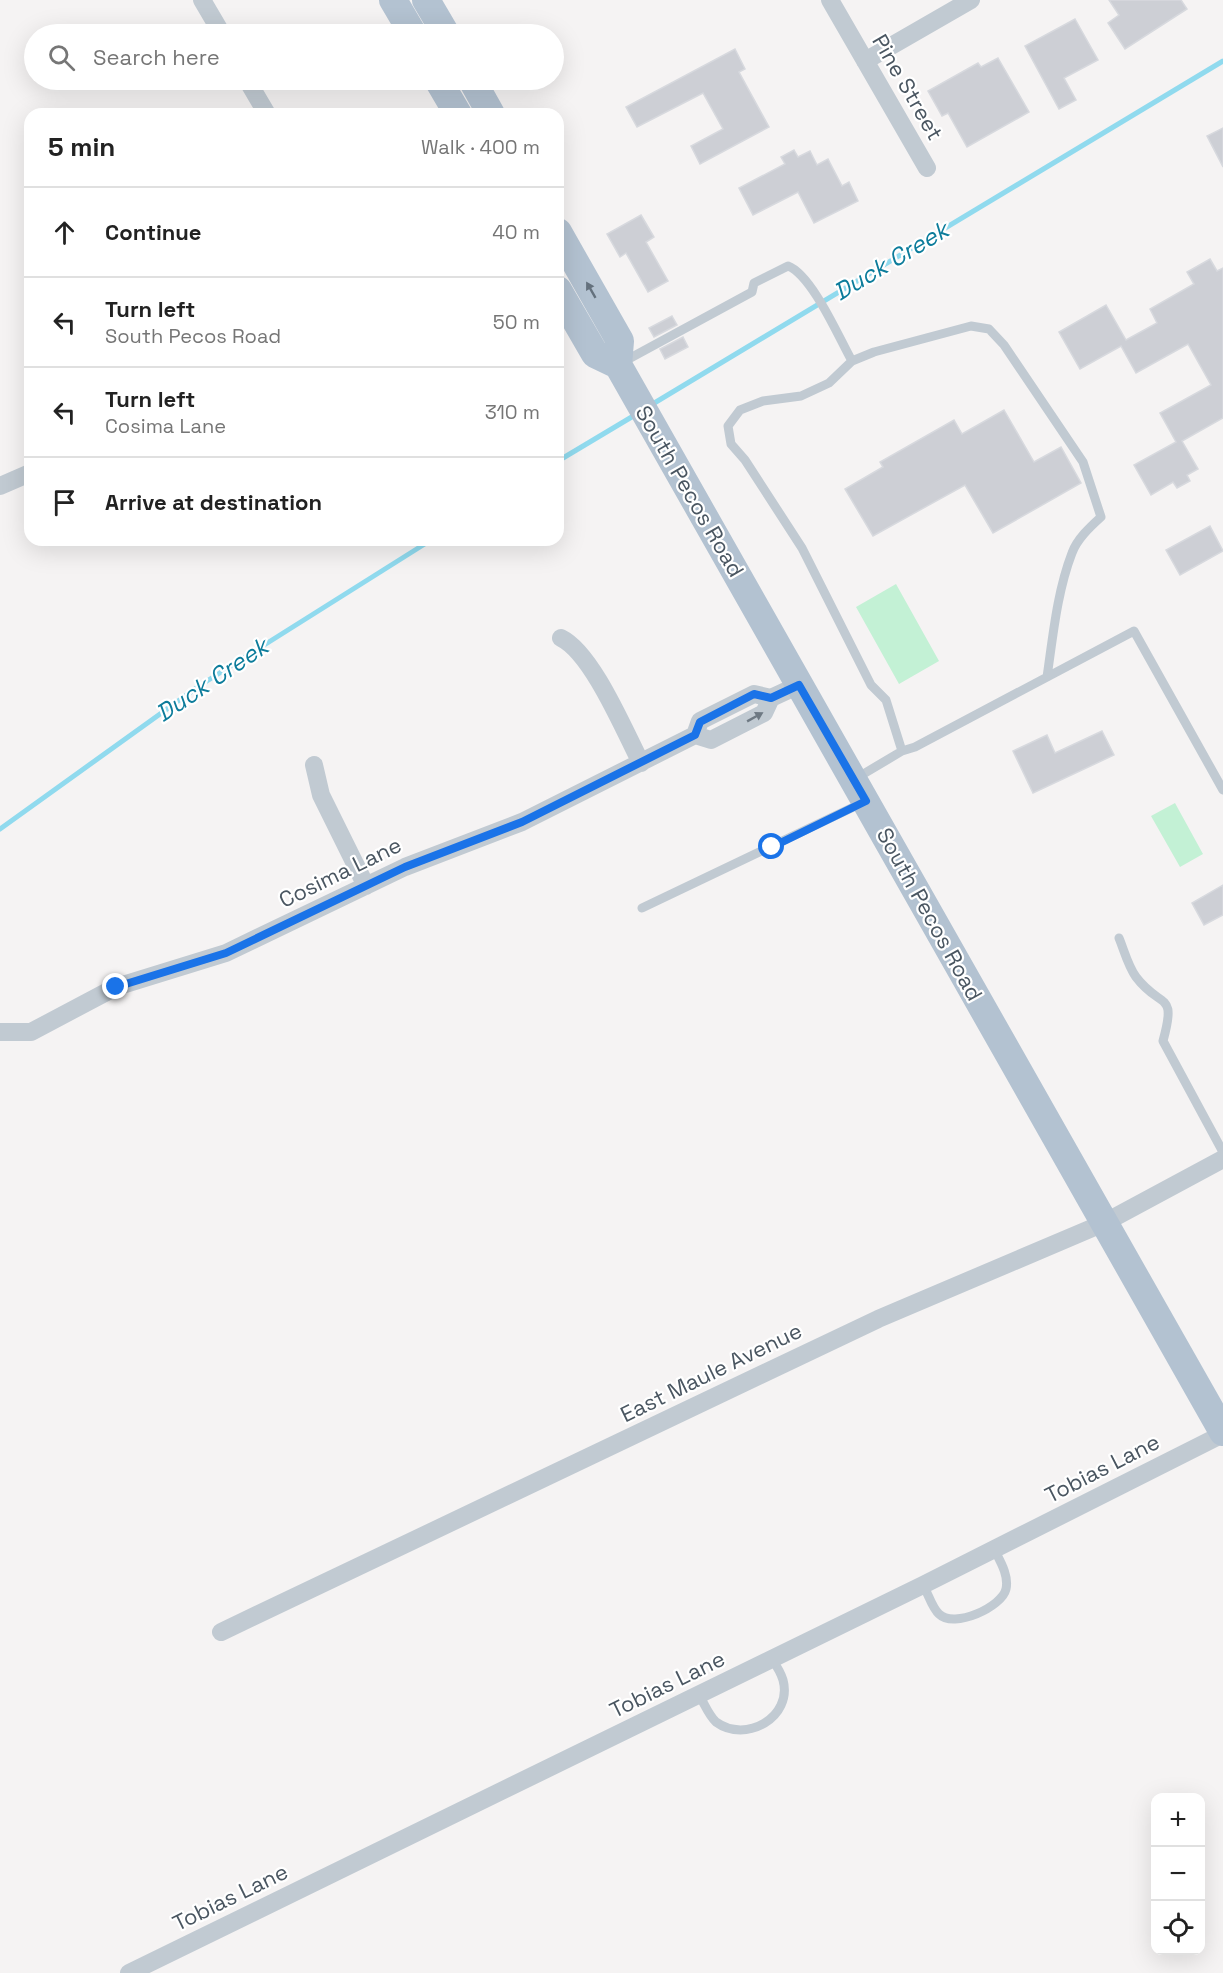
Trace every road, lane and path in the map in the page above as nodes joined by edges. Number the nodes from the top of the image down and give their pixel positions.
1 (202, 0) edge
2 (393, 0) edge
3 (426, 0) edge
4 (830, 0) edge
5 (971, 0) edge
6 (216, 24) edge
7 (407, 24) edge
8 (440, 24) edge
9 (865, 61) junction
10 (253, 90) edge
11 (444, 90) edge
12 (478, 90) edge
13 (263, 108) edge
14 (454, 108) edge
15 (488, 108) edge
16 (927, 168) dead end
17 (564, 243) edge
18 (564, 300) edge
19 (852, 361) junction
20 (617, 369) junction
21 (24, 476) edge
22 (0, 486) edge
23 (561, 638) dead end
24 (1047, 677) junction
25 (799, 685) junction
26 (771, 698) junction
27 (722, 710) junction
28 (732, 729) junction
29 (695, 735) junction
30 (902, 751) junction
31 (641, 763) junction
32 (314, 765) dead end
33 (860, 790) junction
34 (1223, 790) edge
35 (366, 886) junction
36 (642, 909) dead end
37 (1119, 938) dead end
38 (0, 1032) edge
39 (1223, 1152) edge
40 (1223, 1159) edge
41 (1104, 1223) junction
42 (1223, 1433) edge
43 (994, 1549) junction
44 (923, 1585) junction
45 (221, 1632) dead end
46 (772, 1659) junction
47 (699, 1695) junction
48 (129, 1973) edge

1 - 6 street
2 - 7 main road
3 - 8 main road
4 - 9 street, Pine Street
5 - 9 street
9 - 16 street, Pine Street
10 - 13 street
11 - 14 main road
12 - 15 main road
20 -> 17 main road, South Pecos Road
18 - 20 main road
19 - 20 lane
19 - 24 lane
19 - 30 lane
20 - 25 main road, South Pecos Road
21 - 22 street
23 - 31 street
24 - 30 lane
24 - 34 lane
25 - 26 street, Cosima Lane
25 - 33 main road, South Pecos Road
26 - 27 street, Cosima Lane
28 -> 26 street, Cosima Lane
27 - 28 lane
27 - 29 street, Cosima Lane
28 - 29 street, Cosima Lane
29 - 31 street, Cosima Lane
30 - 33 lane
31 - 35 street, Cosima Lane
32 - 35 street
33 - 36 lane
33 - 41 main road, South Pecos Road
35 - 38 street, Cosima Lane
37 - 39 lane
40 - 41 street, East Maule Avenue
41 - 42 main road, South Pecos Road
41 - 45 street, East Maule Avenue
42 - 43 street, Tobias Lane
43 - 44 street, Tobias Lane
43 - 44 lane
44 - 46 street, Tobias Lane
46 - 47 street, Tobias Lane
46 - 47 lane
47 - 48 street, Tobias Lane

